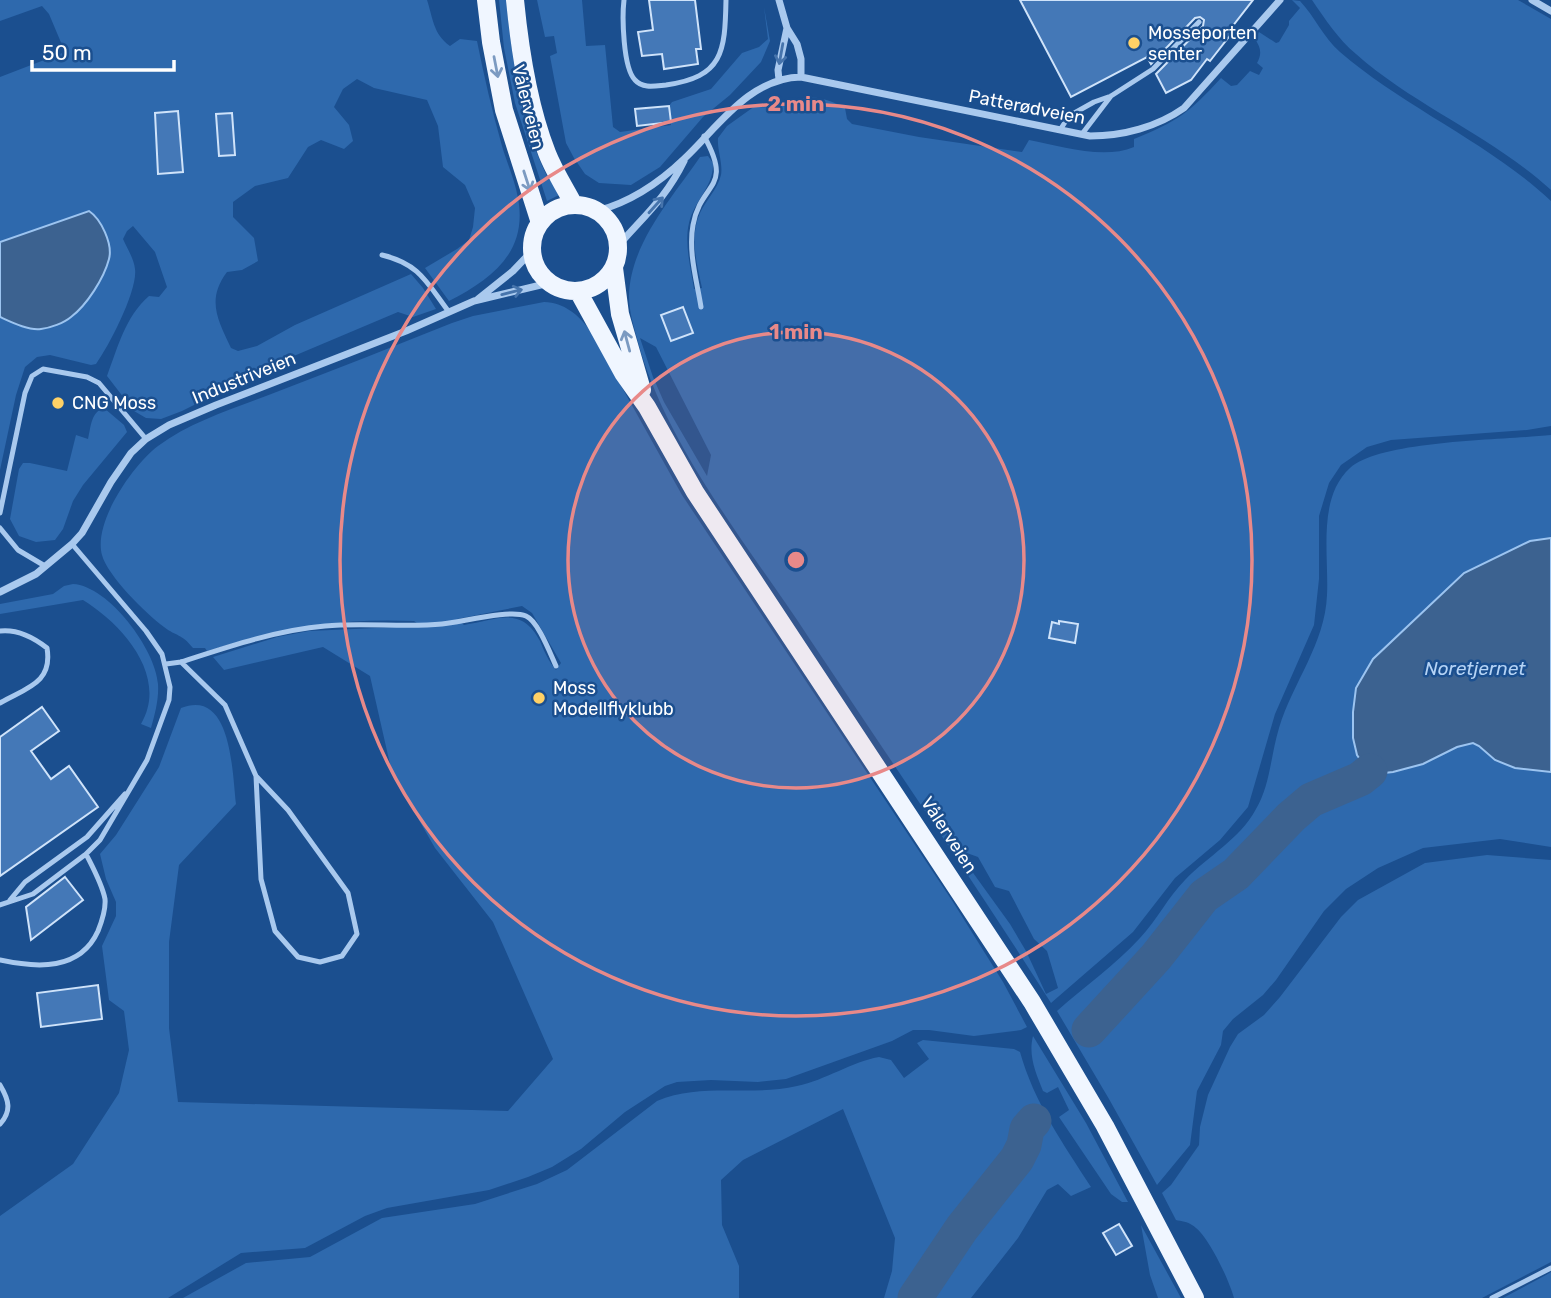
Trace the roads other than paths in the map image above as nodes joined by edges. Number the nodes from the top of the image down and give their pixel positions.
1 (486, 0) edge
2 (515, 0) edge
3 (624, 0) edge
4 (726, 0) edge
5 (779, 0) edge
6 (1280, 0) edge
7 (1532, 0) edge
8 (1551, 11) edge
9 (1199, 22) dead end
10 (788, 28) junction
11 (801, 77) junction
12 (779, 80) junction
13 (1111, 96) junction
14 (1060, 130) junction
15 (1082, 134) junction
16 (704, 136) junction
17 (686, 157) junction
18 (574, 205) junction
19 (597, 211) junction
20 (540, 223) junction
21 (618, 246) junction
22 (532, 251) junction
23 (382, 255) dead end
24 (614, 268) junction
25 (549, 283) junction
26 (578, 292) junction
27 (474, 301) junction
28 (701, 307) dead end
29 (449, 312) junction
30 (647, 407) junction
31 (146, 439) junction
32 (0, 513) edge
33 (0, 528) edge
34 (72, 544) junction
35 (45, 566) junction
36 (0, 592) edge
37 (0, 631) edge
38 (181, 662) junction
39 (166, 664) junction
40 (556, 666) dead end
41 (0, 703) edge
42 (256, 776) junction
43 (130, 789) junction
44 (86, 855) junction
45 (9, 900) junction
46 (0, 905) edge
47 (0, 960) edge
48 (0, 1085) edge
49 (0, 1124) edge
50 (1551, 1268) edge
51 (1195, 1298) edge
52 (1492, 1298) edge

1 -> 20 main road, Vålerveien
2 - 18 main road, Vålerveien
3 - 4 lane
5 - 10 street
6 - 15 street, Patterødveien
7 - 8 street
9 - 13 lane
10 - 11 street
10 -> 12 street
11 - 12 street, Patterødveien
11 - 14 street, Patterødveien
12 - 16 street, Patterødveien
13 - 14 lane
13 - 15 lane
14 - 15 street, Patterødveien
16 - 17 street, Patterødveien
16 - 28 lane
17 - 19 street, Patterødveien
21 -> 17 street, Patterødveien
18 - 19 main road
18 - 20 main road
19 - 21 main road
20 - 22 main road
21 - 24 main road
22 - 25 main road
22 - 27 street, Industriveien
23 - 29 lane
24 - 26 main road
30 -> 24 main road, Vålerveien
25 - 26 main road
27 -> 25 street, Industriveien
26 - 30 main road, Vålerveien
27 - 29 street, Industriveien
29 - 31 street, Industriveien
30 - 51 main road, Vålerveien
31 - 32 lane
31 - 34 street, Industriveien
33 - 35 lane
34 - 35 street, Industriveien
34 - 39 lane
35 - 36 street, Industriveien
37 - 41 lane
38 - 39 lane
38 - 40 lane
38 - 42 lane
39 - 43 lane
42 - 42 lane
43 - 44 lane
43 - 45 lane
44 - 45 lane
44 - 47 lane
45 - 46 lane
48 - 49 lane
50 - 52 lane

